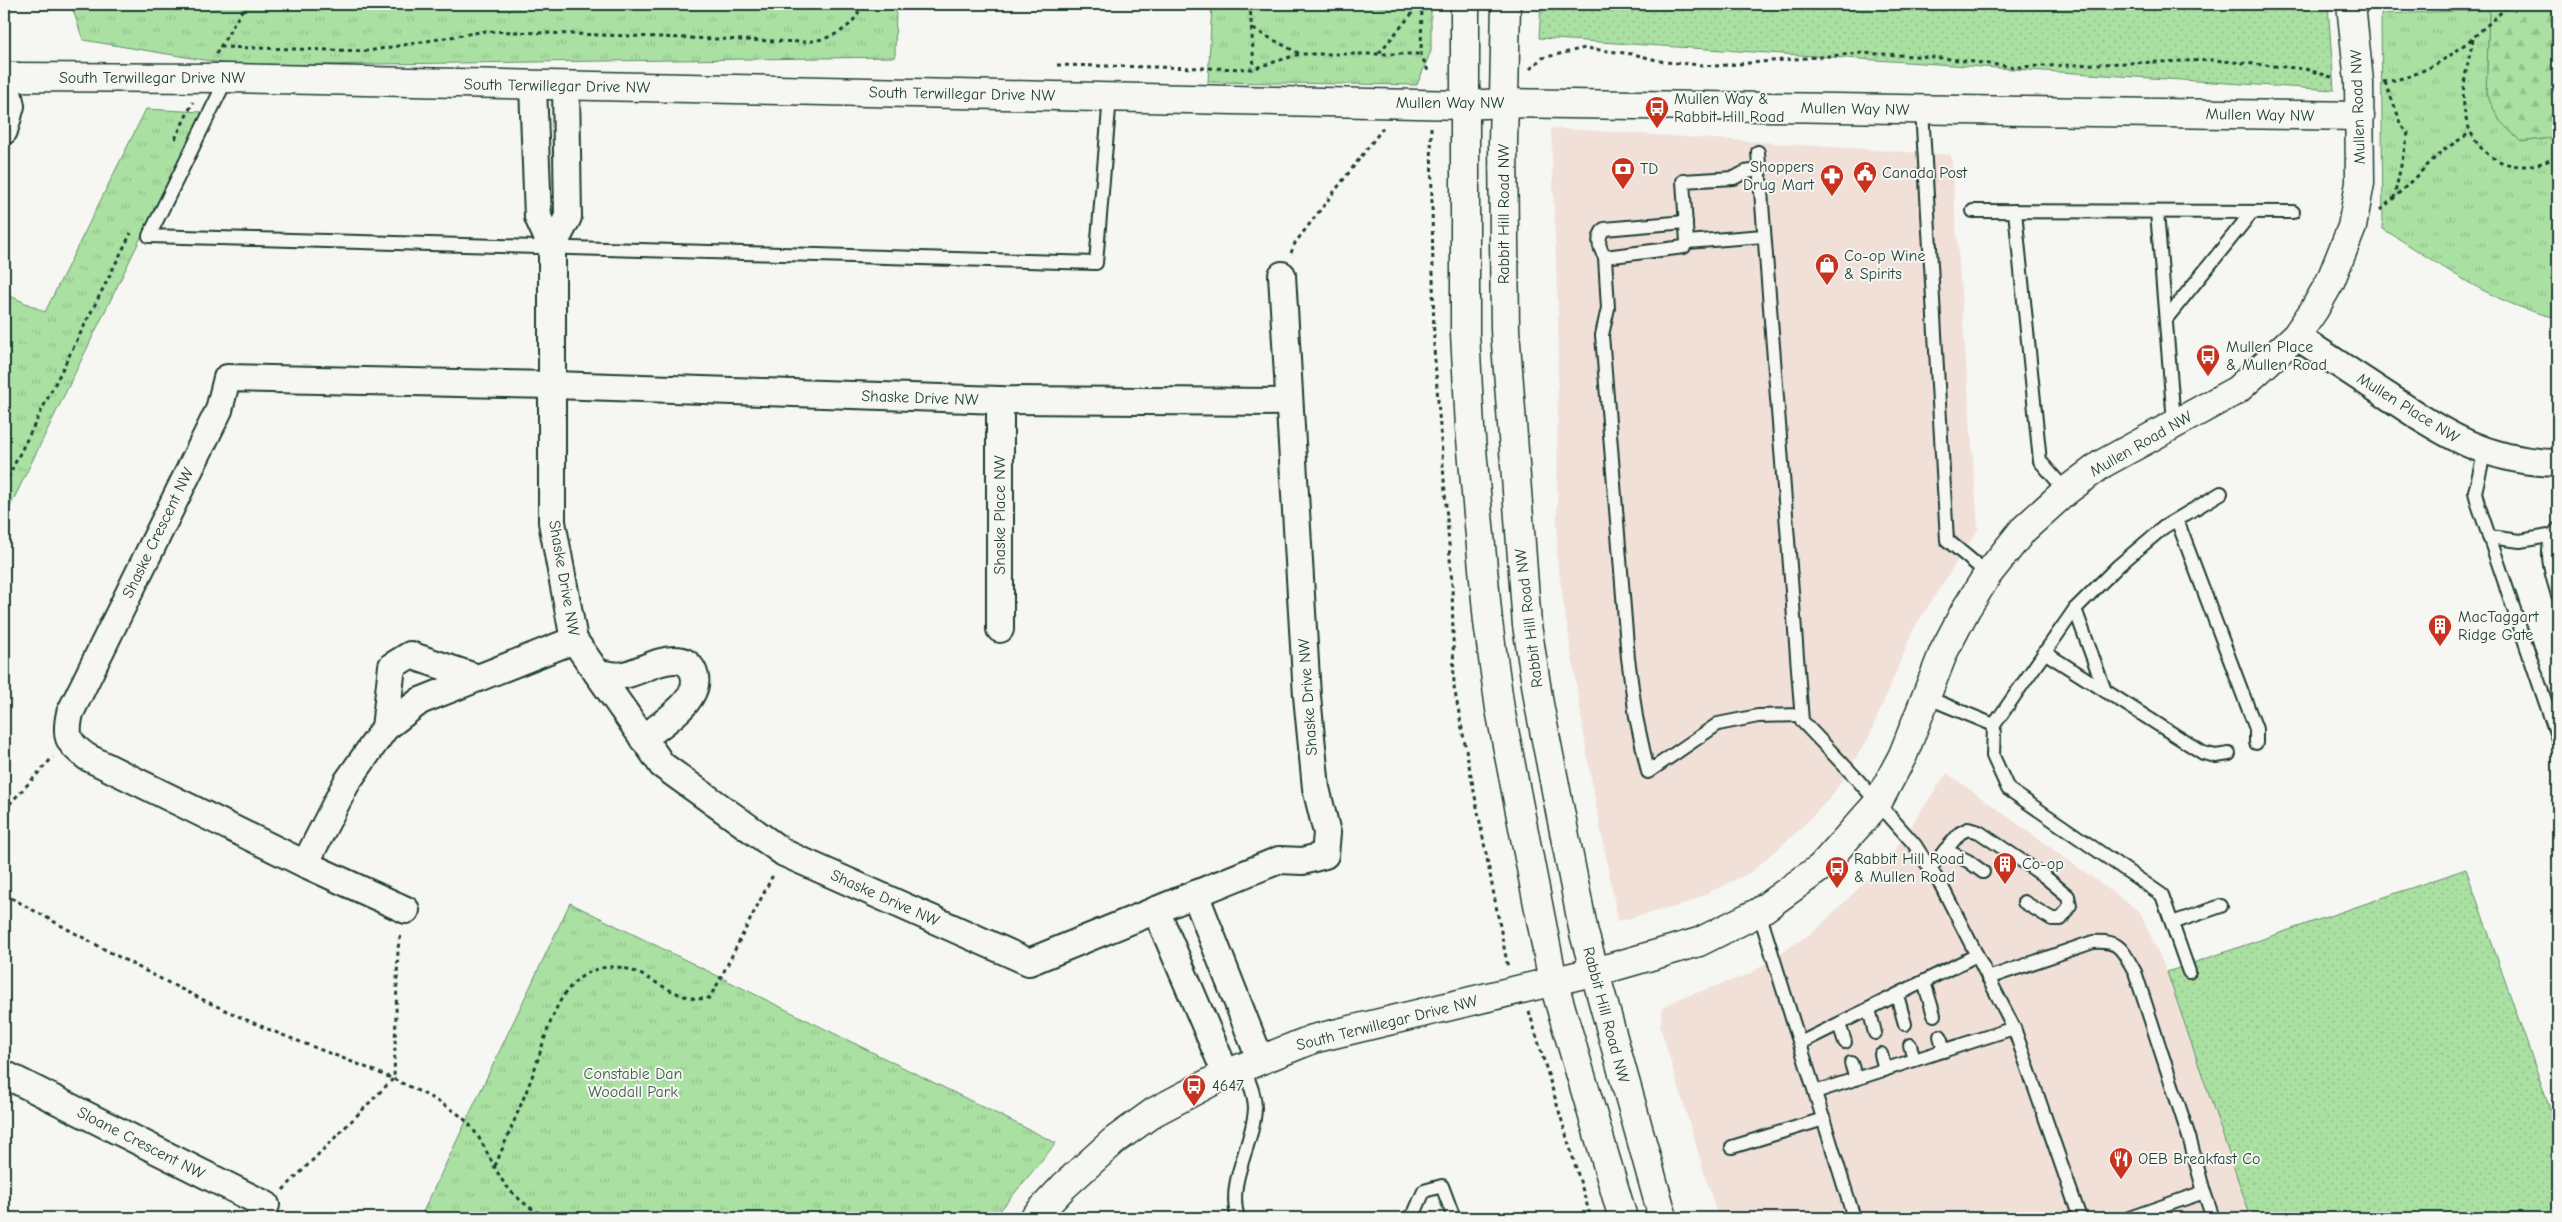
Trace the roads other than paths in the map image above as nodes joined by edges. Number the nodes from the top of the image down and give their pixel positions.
1 (1465, 4) edge
2 (1506, 4) edge
3 (2351, 4) edge
4 (5, 78) edge
5 (216, 78) junction
6 (534, 86) junction
7 (566, 86) junction
8 (1110, 97) junction
9 (1504, 103) junction
10 (1464, 105) junction
11 (1922, 110) junction
12 (2360, 116) junction
13 (4, 131) edge
14 (1758, 152) dead end
15 (1760, 170) junction
16 (1973, 211) dead end
17 (2015, 212) junction
18 (2157, 212) junction
19 (2252, 212) junction
20 (2293, 212) dead end
21 (1686, 222) junction
22 (1764, 236) junction
23 (1688, 242) junction
24 (552, 248) junction
25 (1605, 257) junction
26 (1282, 275) road end
27 (2166, 319) junction
28 (2296, 336) junction
29 (553, 385) junction
30 (1000, 400) junction
31 (1288, 402) junction
32 (2174, 422) junction
33 (2485, 450) junction
34 (2558, 463) edge
35 (2066, 491) junction
36 (2221, 493) dead end
37 (2177, 520) junction
38 (2556, 532) edge
39 (2489, 537) junction
40 (1988, 574) junction
41 (2558, 594) edge
42 (2075, 609) junction
43 (1000, 629) dead end
44 (574, 640) junction
45 (2044, 652) junction
46 (597, 673) junction
47 (478, 678) junction
48 (2105, 691) junction
49 (1926, 697) junction
50 (1801, 715) junction
51 (1994, 725) junction
52 (385, 728) junction
53 (643, 738) junction
54 (2558, 740) edge
55 (2256, 743) dead end
56 (2229, 754) dead end
57 (1877, 804) junction
58 (1946, 850) junction
59 (305, 864) junction
60 (1930, 868) junction
61 (1983, 872) dead end
62 (1195, 894) junction
63 (2024, 902) dead end
64 (2221, 906) dead end
65 (406, 910) road end
66 (1156, 910) junction
67 (1759, 912) junction
68 (2172, 923) junction
69 (1977, 955) junction
70 (1594, 972) junction
71 (2189, 972) dead end
72 (1988, 978) junction
73 (1553, 982) junction
74 (1924, 982) junction
75 (1897, 995) junction
76 (1869, 1009) junction
77 (1934, 1015) dead end
78 (1839, 1024) junction
79 (1905, 1024) dead end
80 (2014, 1028) junction
81 (1875, 1033) dead end
82 (1940, 1036) dead end
83 (1845, 1042) dead end
84 (1800, 1043) junction
85 (1910, 1045) dead end
86 (1944, 1051) junction
87 (1881, 1054) dead end
88 (1914, 1060) junction
89 (1851, 1063) dead end
90 (1243, 1067) junction
91 (1885, 1070) junction
92 (4, 1074) edge
93 (1856, 1079) junction
94 (1815, 1092) junction
95 (1824, 1119) junction
96 (1732, 1147) dead end
97 (2204, 1192) junction
98 (262, 1212) edge
99 (1412, 1217) edge
100 (1034, 1218) edge
101 (1238, 1218) edge
102 (1454, 1218) edge
103 (1623, 1218) edge
104 (1663, 1218) edge
105 (1854, 1218) edge
106 (2080, 1218) edge
107 (2129, 1218) edge
108 (2213, 1218) edge

1 - 10 street
2 - 9 street, Rabbit Hill Road NW
3 - 12 street, Mullen Road NW
4 - 5 street, South Terwillegar Drive NW
4 - 13 street
5 - 6 street, South Terwillegar Drive NW
5 - 24 lane
6 - 7 street, South Terwillegar Drive NW
6 - 24 street, Shaske Drive NW
7 - 8 street, South Terwillegar Drive NW
7 - 24 street, Shaske Drive NW
8 - 10 street, Mullen Way NW
8 - 24 lane
9 - 10 street, Mullen Way NW
9 - 11 street, Mullen Way NW
9 - 70 street, Rabbit Hill Road NW
10 - 73 street
11 - 12 street, Mullen Way NW
11 - 40 lane
12 - 28 street, Mullen Road NW
14 - 15 lane
15 - 21 lane
15 - 22 lane
16 - 17 lane
17 - 18 lane
17 - 35 lane
18 - 19 lane
18 - 27 lane
19 - 20 lane
19 - 27 lane
21 - 23 lane
21 - 25 lane
22 - 23 lane
22 - 50 lane
23 - 25 lane
24 - 29 street, Shaske Drive NW
25 - 50 lane
26 - 31 street, Shaske Drive NW
27 - 32 lane
28 - 32 street, Mullen Road NW
28 - 33 street, Mullen Place NW
29 - 30 street, Shaske Drive NW
29 - 44 street, Shaske Drive NW
29 - 59 street, Shaske Crescent NW
30 - 31 street, Shaske Drive NW
30 - 43 street, Shaske Place NW
31 - 62 street, Shaske Drive NW
32 - 35 street, Mullen Road NW
33 - 34 street, Mullen Place NW
33 - 39 lane
35 - 40 street, Mullen Road NW
36 - 37 lane
37 - 42 lane
37 - 55 lane
38 - 39 lane
38 - 41 lane
39 - 54 lane
40 - 49 street, Mullen Road NW
42 - 45 lane
42 - 48 lane
44 - 46 street, Shaske Drive NW
44 - 47 street
45 - 48 lane
45 - 51 lane
46 - 53 street, Shaske Drive NW
46 - 53 street
47 - 52 street
47 - 52 street
48 - 56 lane
49 - 51 lane
49 - 57 street, Mullen Road NW
50 - 57 lane
51 - 68 lane
52 - 59 street
53 - 66 street, Shaske Drive NW
57 - 60 lane
57 - 67 street, Mullen Road NW
58 - 60 lane
58 - 61 lane
58 - 63 lane
59 - 65 street
60 - 69 lane
62 - 66 street, Shaske Drive NW
62 - 90 street
64 - 68 lane
66 - 90 street
67 - 70 street, Mullen Road NW
67 - 84 lane
68 - 71 lane
69 - 72 lane
69 - 74 lane
70 - 73 street, Mullen Road NW
70 - 104 street, Rabbit Hill Road NW
72 - 80 lane
72 - 97 lane
73 - 90 street, South Terwillegar Drive NW
73 - 103 street
74 - 75 lane
74 - 77 lane
75 - 76 lane
75 - 79 lane
76 - 78 lane
76 - 81 lane
78 - 83 lane
78 - 84 lane
80 - 86 lane
80 - 106 lane
82 - 86 lane
84 - 94 lane
85 - 88 lane
86 - 88 lane
87 - 91 lane
88 - 91 lane
89 - 93 lane
90 - 100 street, South Terwillegar Drive NW
90 - 101 lane
91 - 93 lane
92 - 98 street, Sloane Crescent NW
93 - 94 lane
94 - 95 lane
95 - 96 lane
95 - 105 lane
97 - 107 lane
97 - 108 lane
99 - 102 lane

